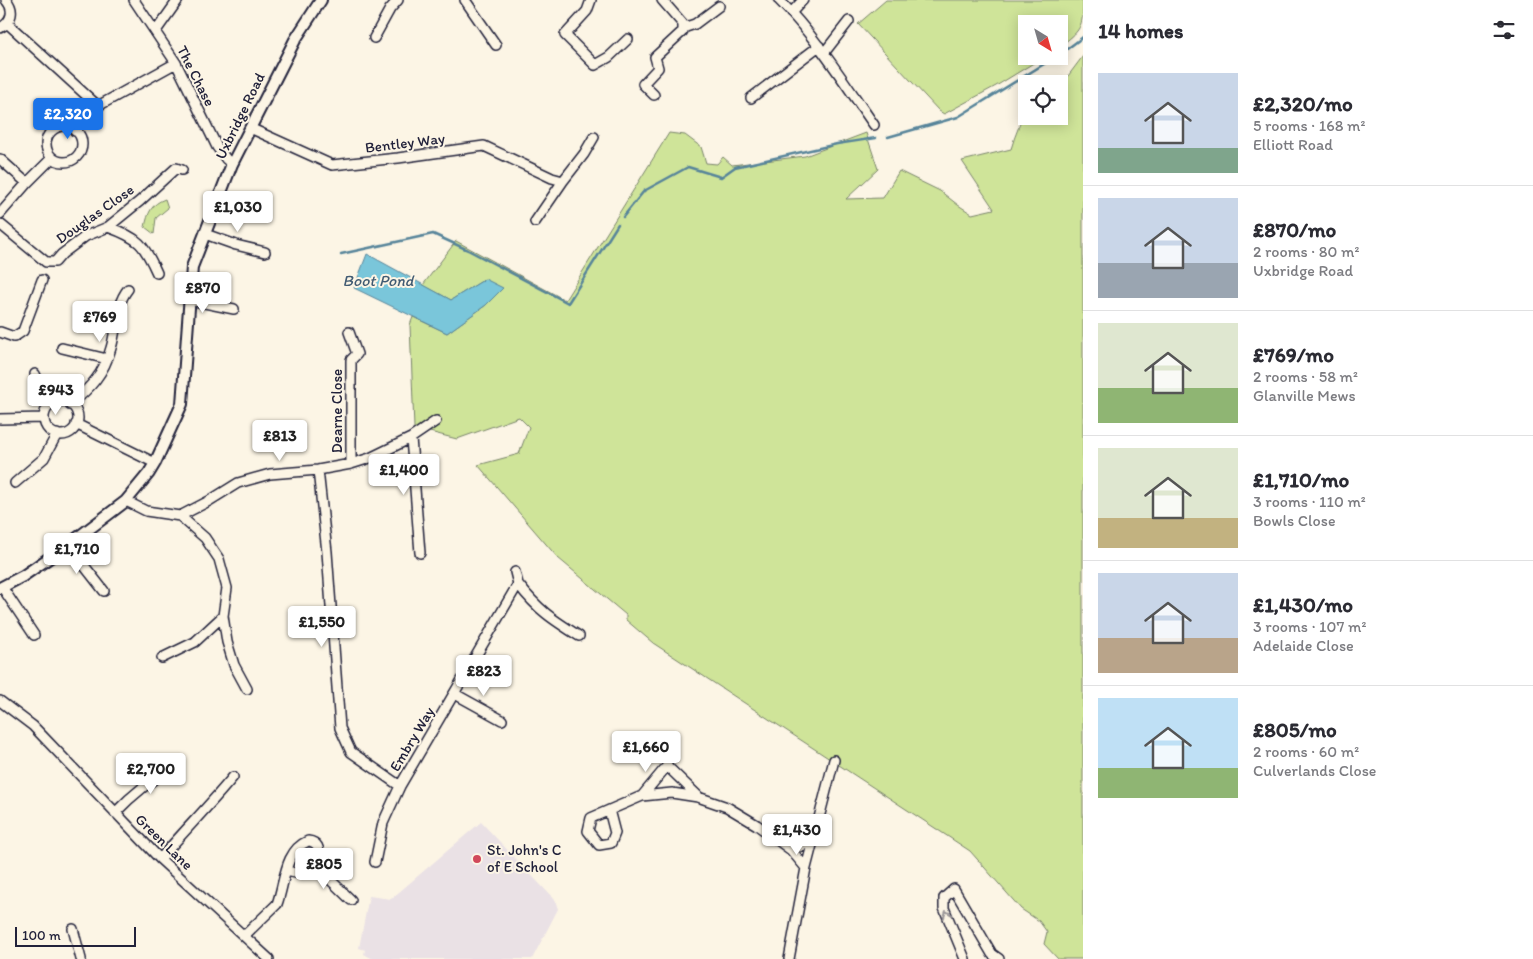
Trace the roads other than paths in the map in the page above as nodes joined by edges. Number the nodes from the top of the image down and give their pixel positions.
1 (6, 0) edge
2 (134, 0) edge
3 (178, 0) edge
4 (321, 0) edge
5 (398, 0) edge
6 (465, 0) edge
7 (590, 0) edge
8 (662, 0) edge
9 (778, 0) edge
10 (803, 0) edge
11 (719, 6) dead end
12 (791, 13) junction
13 (849, 21) dead end
14 (4, 26) edge
15 (683, 28) junction
16 (156, 31) junction
17 (374, 38) dead end
18 (628, 39) dead end
19 (496, 45) dead end
20 (821, 50) junction
21 (176, 63) junction
22 (654, 95) dead end
23 (751, 98) dead end
24 (98, 106) junction
25 (874, 125) dead end
26 (250, 128) junction
27 (76, 130) junction
28 (594, 137) dead end
29 (52, 158) junction
30 (0, 159) edge
31 (232, 164) junction
32 (182, 170) dead end
33 (563, 181) junction
34 (27, 183) junction
35 (0, 214) edge
36 (535, 222) dead end
37 (0, 224) edge
38 (108, 226) junction
39 (205, 234) junction
40 (265, 252) dead end
41 (157, 273) dead end
42 (42, 280) dead end
43 (128, 289) dead end
44 (190, 300) junction
45 (234, 309) dead end
46 (0, 332) edge
47 (349, 332) dead end
48 (62, 348) dead end
49 (107, 359) junction
50 (35, 374) dead end
51 (52, 404) junction
52 (70, 405) junction
53 (44, 418) junction
54 (1, 421) edge
55 (436, 421) dead end
56 (76, 424) junction
57 (56, 434) junction
58 (412, 438) junction
59 (155, 463) junction
60 (351, 464) junction
61 (318, 470) junction
62 (15, 483) dead end
63 (126, 501) junction
64 (180, 516) junction
65 (68, 545) junction
66 (420, 553) dead end
67 (515, 572) dead end
68 (518, 584) junction
69 (1, 588) edge
70 (104, 590) dead end
71 (223, 616) junction
72 (34, 635) dead end
73 (579, 636) dead end
74 (162, 658) dead end
75 (247, 689) dead end
76 (455, 694) junction
77 (0, 701) edge
78 (502, 720) dead end
79 (666, 743) dead end
80 (834, 760) dead end
81 (177, 764) dead end
82 (667, 766) junction
83 (233, 777) dead end
84 (400, 786) junction
85 (642, 796) junction
86 (698, 797) junction
87 (609, 810) dead end
88 (115, 813) junction
89 (812, 842) junction
90 (791, 850) junction
91 (160, 858) junction
92 (375, 862) dead end
93 (314, 864) junction
94 (806, 868) junction
95 (286, 871) junction
96 (351, 900) dead end
97 (73, 929) dead end
98 (244, 936) junction
99 (996, 957) edge
100 (81, 959) edge
101 (269, 959) edge
102 (789, 959) edge
103 (965, 959) edge
104 (983, 959) edge

1 - 14 street
2 - 16 street, The Chase
3 - 16 street
4 - 26 main road, Uxbridge Road
5 - 17 street
6 - 19 street
7 - 18 street
8 - 15 street
9 - 12 street
10 - 12 street
11 - 15 street
12 - 20 street
13 - 20 street
14 - 24 street
15 - 22 street
16 - 21 street, The Chase
20 - 23 street
20 - 25 street
21 - 24 street
21 - 31 street, The Chase
24 - 27 street
26 - 31 main road, Uxbridge Road
26 - 33 street, Bentley Way
27 - 29 street
27 - 29 street
28 - 33 street
29 - 34 street
30 - 34 street
31 - 39 main road, Uxbridge Road
32 - 38 street, Douglas Close
33 - 36 street
34 - 35 street
37 - 38 street, Douglas Close
38 - 41 street
39 - 40 street
39 - 44 main road, Uxbridge Road
42 - 46 street
43 - 49 street
44 - 45 street
44 - 59 main road, Uxbridge Road
47 - 60 street, Dearne Close
48 - 49 street
49 - 52 street
50 - 51 street
51 - 52 street
51 - 53 street
52 - 56 street
53 - 54 street
53 - 57 street
55 - 58 street
56 - 57 street
56 - 59 street
57 - 62 street
58 - 60 street
58 - 66 street
59 - 63 main road, Uxbridge Road
60 - 61 street
61 - 64 street
61 - 84 street
63 - 64 street
63 - 65 main road, Uxbridge Road
64 - 71 street
65 - 69 main road, Uxbridge Road
65 - 70 street
67 - 68 street
68 - 73 street
68 - 76 street, Embry Way
69 - 72 street
71 - 74 street
71 - 75 street
76 - 78 street
76 - 84 street, Embry Way
77 - 88 street, Green Lane
79 - 82 street
80 - 89 street
81 - 88 street
82 - 85 street
82 - 86 street
83 - 91 street
84 - 92 street, Embry Way
85 - 86 street
85 - 87 street
86 - 90 street
88 - 91 street, Green Lane
89 - 90 street
89 - 94 street
90 - 94 street
91 - 98 street, Green Lane
93 - 95 street
93 - 95 street
93 - 96 street
94 - 102 street
95 - 98 street
97 - 100 street
98 - 101 street, Green Lane
103 -> 99 street
99 - 104 street

